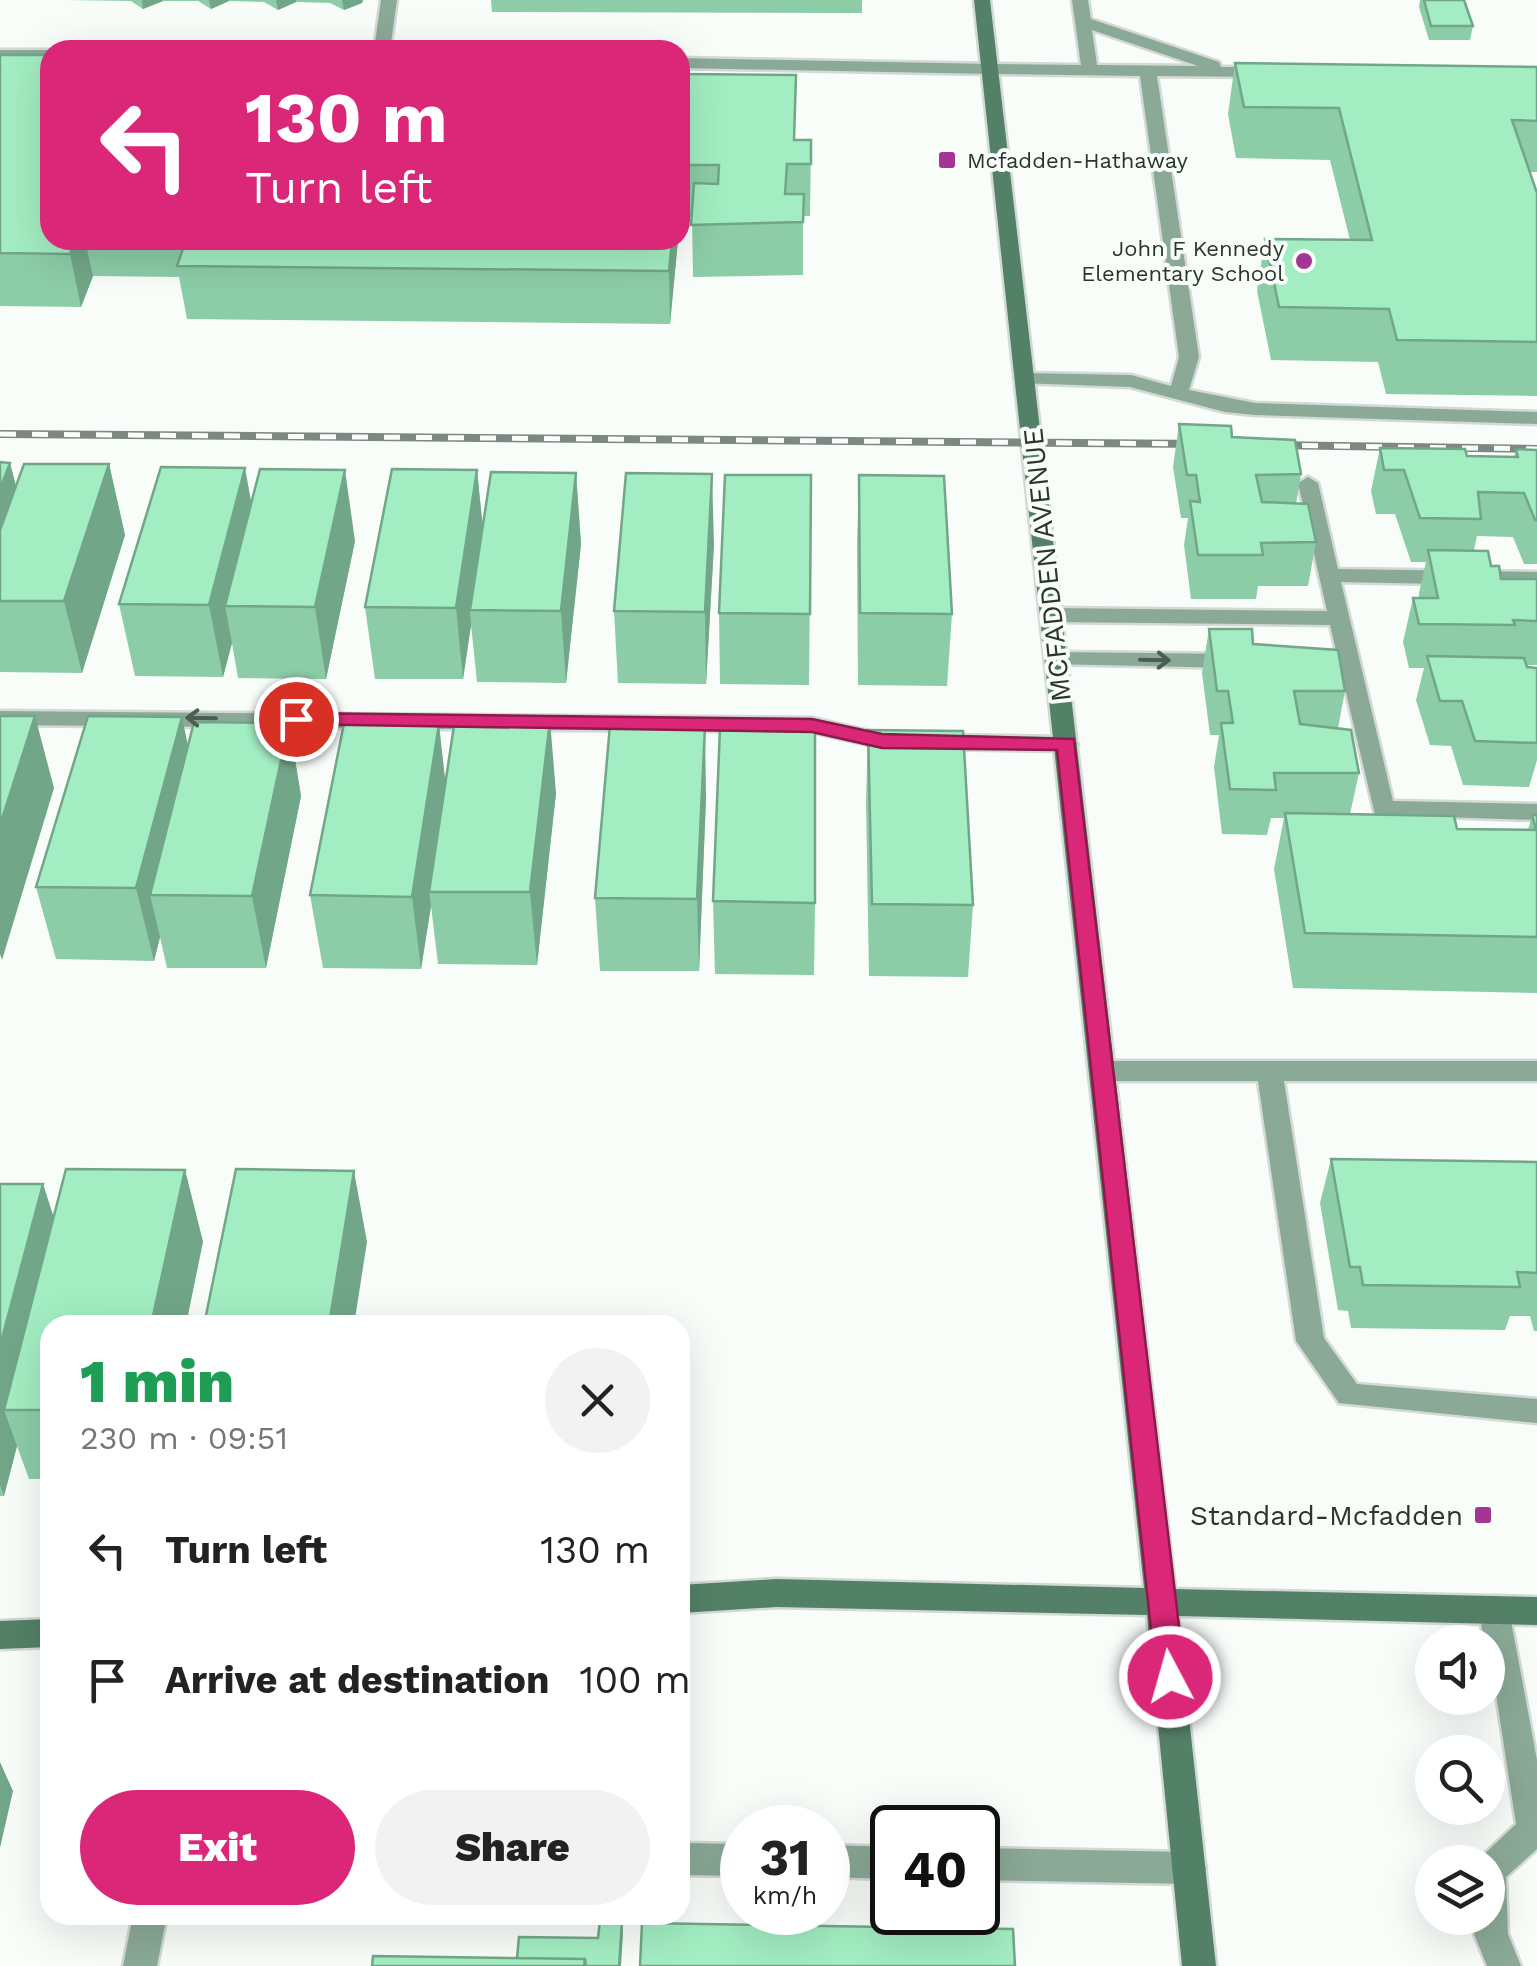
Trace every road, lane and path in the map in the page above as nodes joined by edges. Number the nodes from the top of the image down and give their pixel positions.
1 (390, 0) edge
2 (982, 0) edge
3 (1080, 0) edge
4 (1084, 22) junction
5 (384, 40) edge
6 (0, 55) edge
7 (40, 55) edge
8 (690, 63) edge
9 (990, 69) junction
10 (1090, 72) junction
11 (1148, 72) junction
12 (1232, 72) junction
13 (1289, 72) edge
14 (1026, 379) junction
15 (1178, 394) junction
16 (1537, 418) edge
17 (1308, 483) dead end
18 (1329, 576) junction
19 (1537, 579) edge
20 (1052, 615) junction
21 (1339, 618) junction
22 (1057, 659) junction
23 (1252, 662) edge
24 (0, 718) edge
25 (1067, 744) junction
26 (1537, 812) edge
27 (1104, 1071) junction
28 (1270, 1072) junction
29 (1537, 1072) edge
30 (1537, 1411) edge
31 (690, 1598) edge
32 (1163, 1601) junction
33 (1494, 1610) junction
34 (1537, 1611) edge
35 (40, 1634) edge
36 (0, 1636) edge
37 (1535, 1827) edge
38 (690, 1859) edge
39 (720, 1860) edge
40 (1000, 1864) edge
41 (1189, 1868) junction
42 (148, 1925) edge
43 (140, 1966) edge
44 (1199, 1966) edge
45 (1504, 1966) edge

1 - 5 street
2 - 9 street, MCFADDEN AVENUE
3 - 4 street
4 - 10 street
4 - 12 street
6 - 7 street
8 - 9 street
9 - 10 street
9 - 14 street, MCFADDEN AVENUE
10 - 11 street
11 - 12 street
11 - 15 street
12 - 13 street
14 - 15 street
14 - 20 street, MCFADDEN AVENUE
15 - 16 street
17 - 18 street
18 - 19 street
18 - 21 street
20 - 21 street
20 - 22 street, MCFADDEN AVENUE
21 - 26 street
22 -> 23 street
22 - 25 street, MCFADDEN AVENUE
25 -> 24 street
25 - 27 street, MCFADDEN AVENUE
27 - 28 street
27 - 32 street, MCFADDEN AVENUE
28 - 29 street
28 - 30 street
31 - 32 street
32 - 33 street
32 - 41 street, MCFADDEN AVENUE
33 - 34 street
33 - 37 street
35 - 36 street
37 - 45 street
38 - 39 street
40 - 41 street
41 - 44 street, MCFADDEN AVENUE
42 - 43 street

